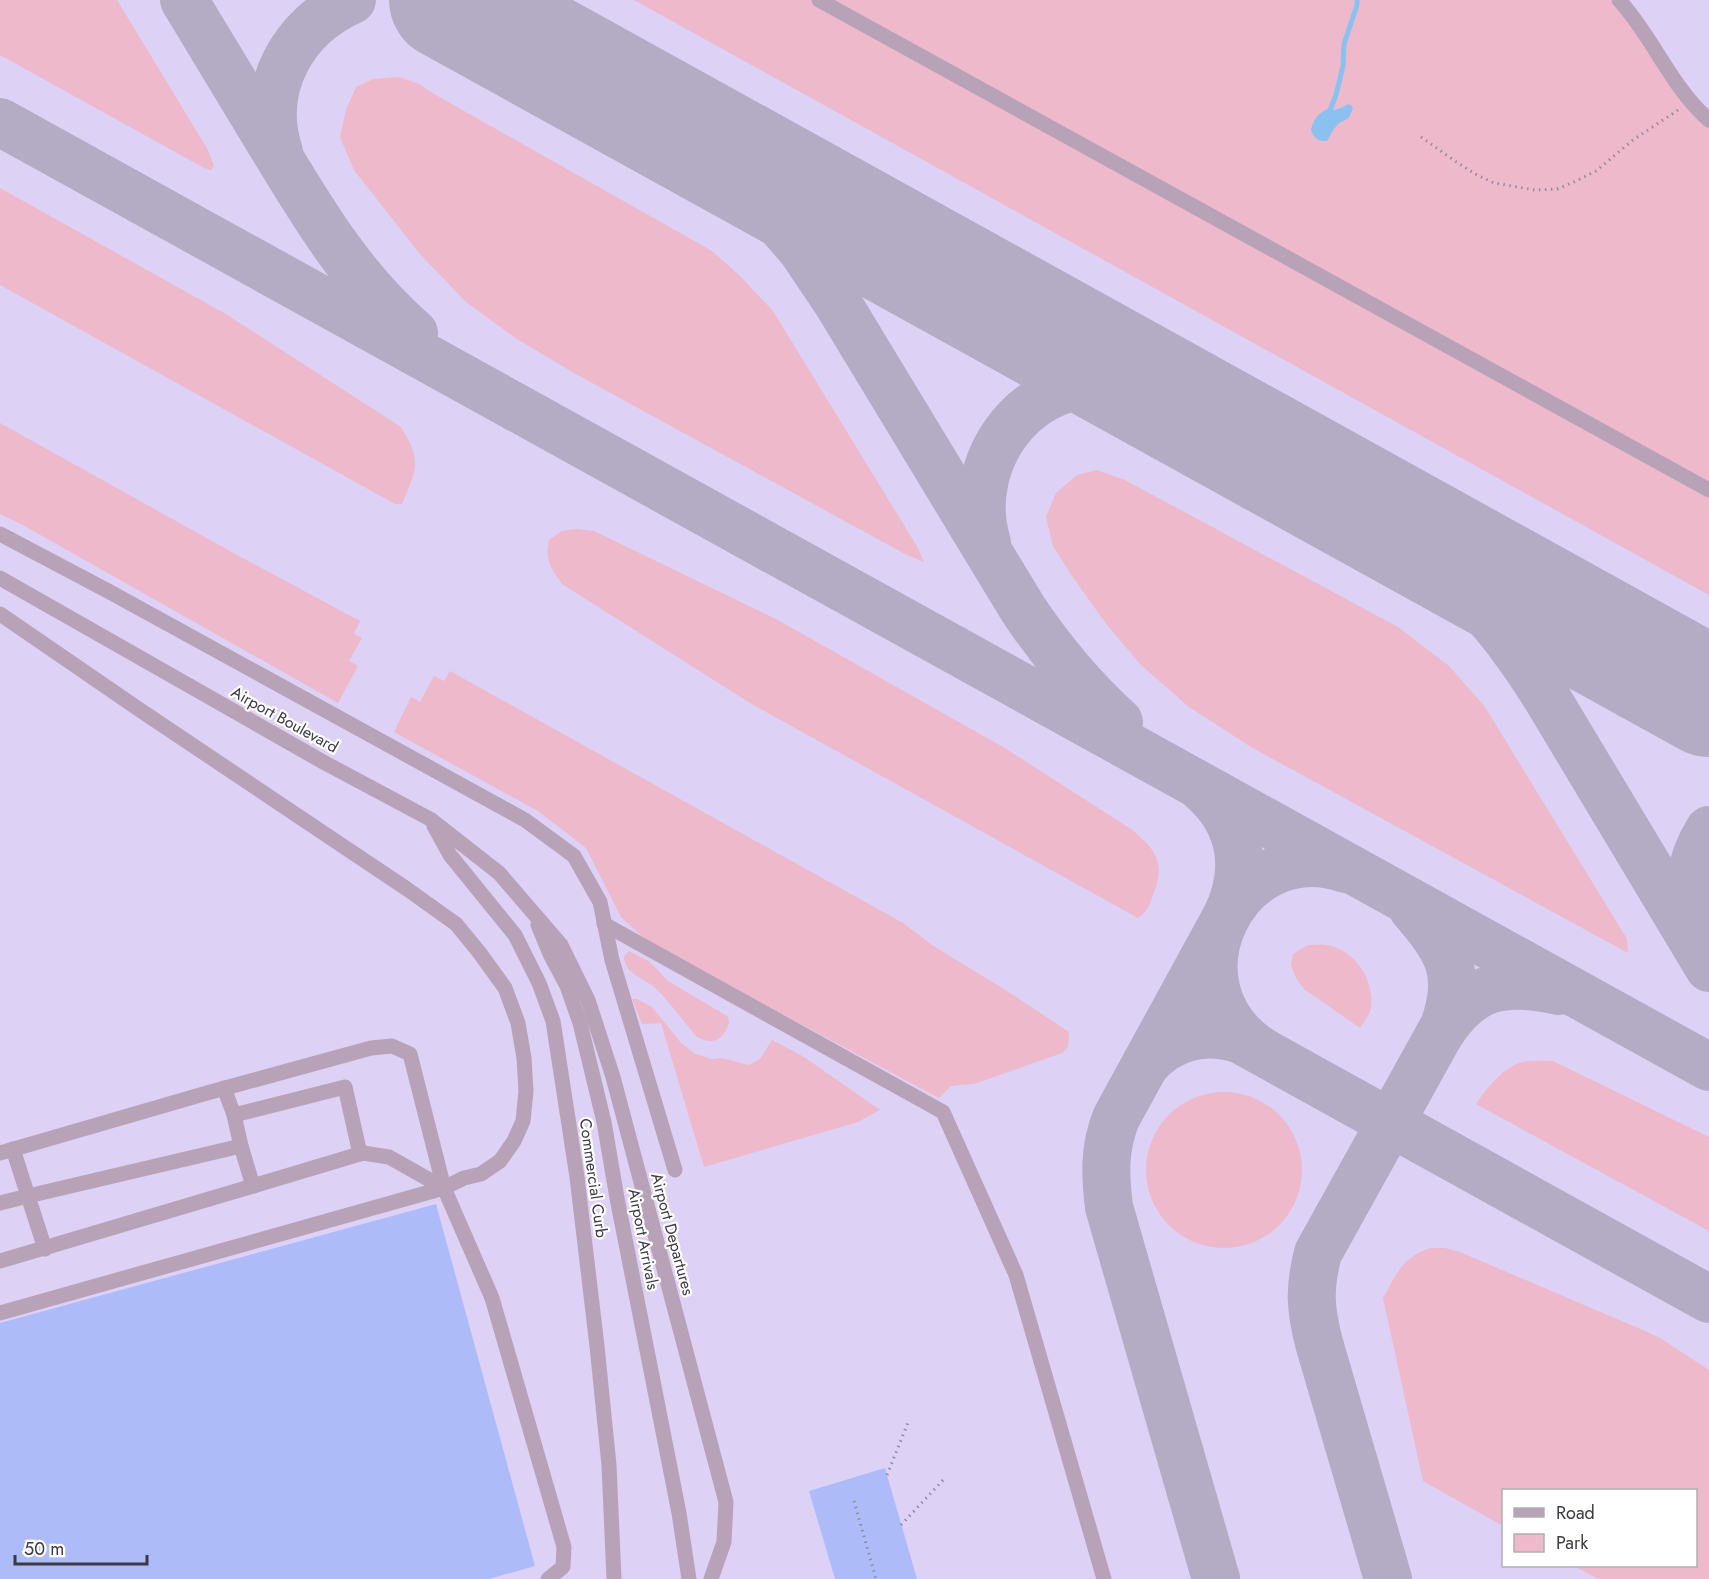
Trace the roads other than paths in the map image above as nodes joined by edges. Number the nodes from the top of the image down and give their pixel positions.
1 (819, 0) edge
2 (1619, 0) edge
3 (1709, 120) edge
4 (1709, 490) edge
5 (0, 534) edge
6 (0, 578) edge
7 (0, 614) edge
8 (430, 819) junction
9 (534, 914) junction
10 (604, 924) junction
11 (224, 1088) junction
12 (234, 1115) junction
13 (241, 1146) junction
14 (6, 1151) edge
15 (360, 1154) junction
16 (675, 1170) dead end
17 (253, 1186) junction
18 (444, 1188) junction
19 (28, 1196) junction
20 (0, 1203) edge
21 (45, 1249) junction
22 (0, 1261) edge
23 (0, 1312) edge
24 (615, 1578) edge
25 (548, 1579) edge
26 (689, 1579) edge
27 (711, 1579) edge
28 (1104, 1579) edge

1 - 4 street
2 - 3 street
5 - 10 street
6 - 8 street, Airport Boulevard
7 - 18 street
8 - 9 street, Airport Boulevard
8 - 24 street, Commercial Curb
9 - 26 street, Airport Arrivals
9 - 27 street, Airport Departures
10 - 16 street
10 - 28 street
11 - 12 street
11 - 14 street
11 - 18 street
12 - 13 street
12 - 15 street
13 - 17 street
13 - 19 street
14 - 19 street
15 - 17 street
15 - 18 street
17 - 21 street
18 - 23 street
18 - 25 street
19 - 20 street
19 - 21 street
21 - 22 street

